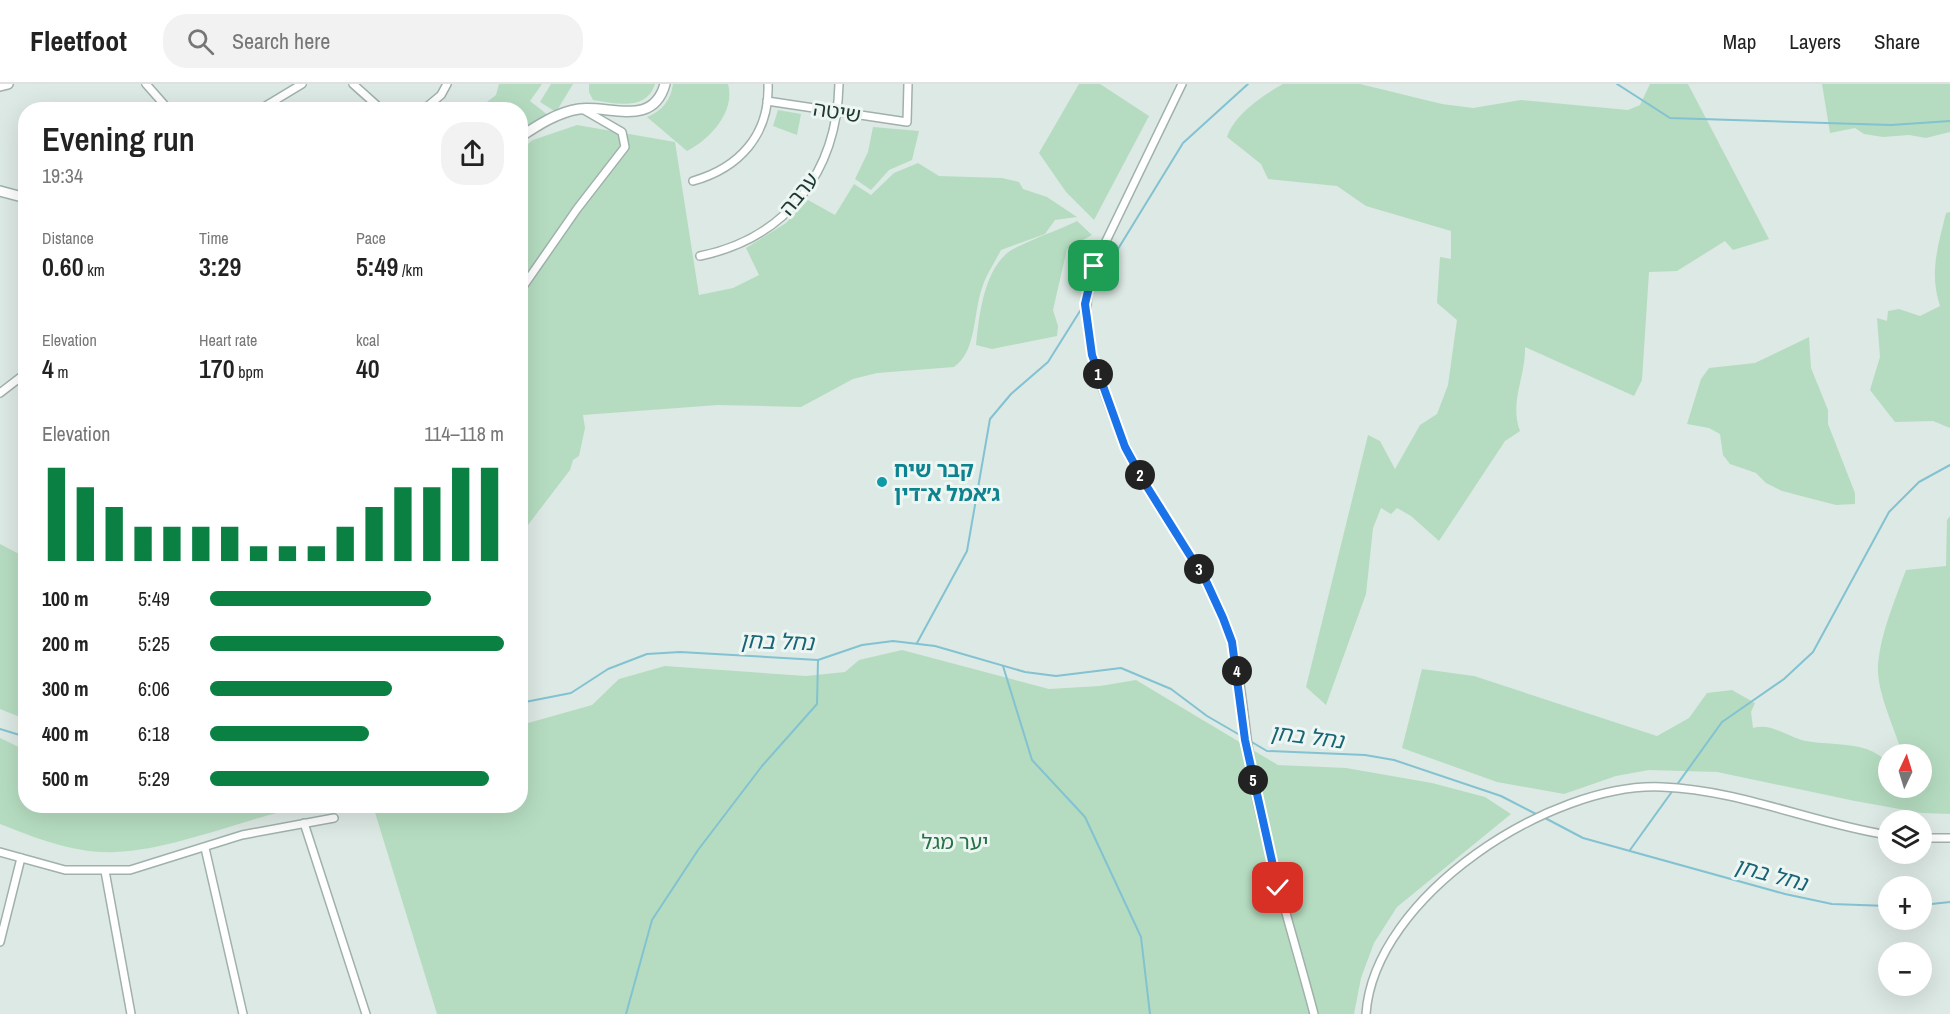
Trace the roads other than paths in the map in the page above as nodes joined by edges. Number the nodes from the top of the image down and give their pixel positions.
1 (8, 84) edge
2 (146, 84) edge
3 (302, 84) edge
4 (353, 84) edge
5 (447, 84) edge
6 (664, 84) edge
7 (768, 84) edge
8 (839, 84) edge
9 (908, 84) edge
10 (1182, 84) edge
11 (0, 86) edge
12 (767, 101) junction
13 (162, 102) edge
14 (272, 102) edge
15 (373, 102) edge
16 (433, 102) edge
17 (582, 108) junction
18 (838, 112) junction
19 (528, 132) edge
20 (693, 181) dead end
21 (0, 191) edge
22 (18, 196) edge
23 (700, 256) dead end
24 (528, 279) edge
25 (18, 379) edge
26 (0, 393) edge
27 (334, 818) dead end
28 (304, 823) junction
29 (1878, 833) edge
30 (1932, 838) edge
31 (1950, 838) edge
32 (205, 848) junction
33 (0, 852) edge
34 (21, 858) junction
35 (105, 871) junction
36 (0, 942) edge
37 (131, 1014) edge
38 (243, 1014) edge
39 (366, 1014) edge
40 (1314, 1014) edge
41 (1366, 1014) edge

1 - 11 street
2 - 13 street
3 - 14 street
4 - 15 street
5 - 16 street
6 - 17 street
7 - 12 street
8 - 18 street, ערבה
9 - 18 street, שיטה
10 - 40 street
12 - 18 street, שיטה
12 - 20 street
17 - 19 street
17 - 24 street
18 - 23 street, ערבה
21 - 22 street
25 - 26 street
27 - 28 street
28 - 32 street
28 - 39 street
29 - 41 street
30 - 31 street
32 - 35 street
32 - 38 street
33 - 34 street
34 - 35 street
34 - 36 street
35 - 37 street

